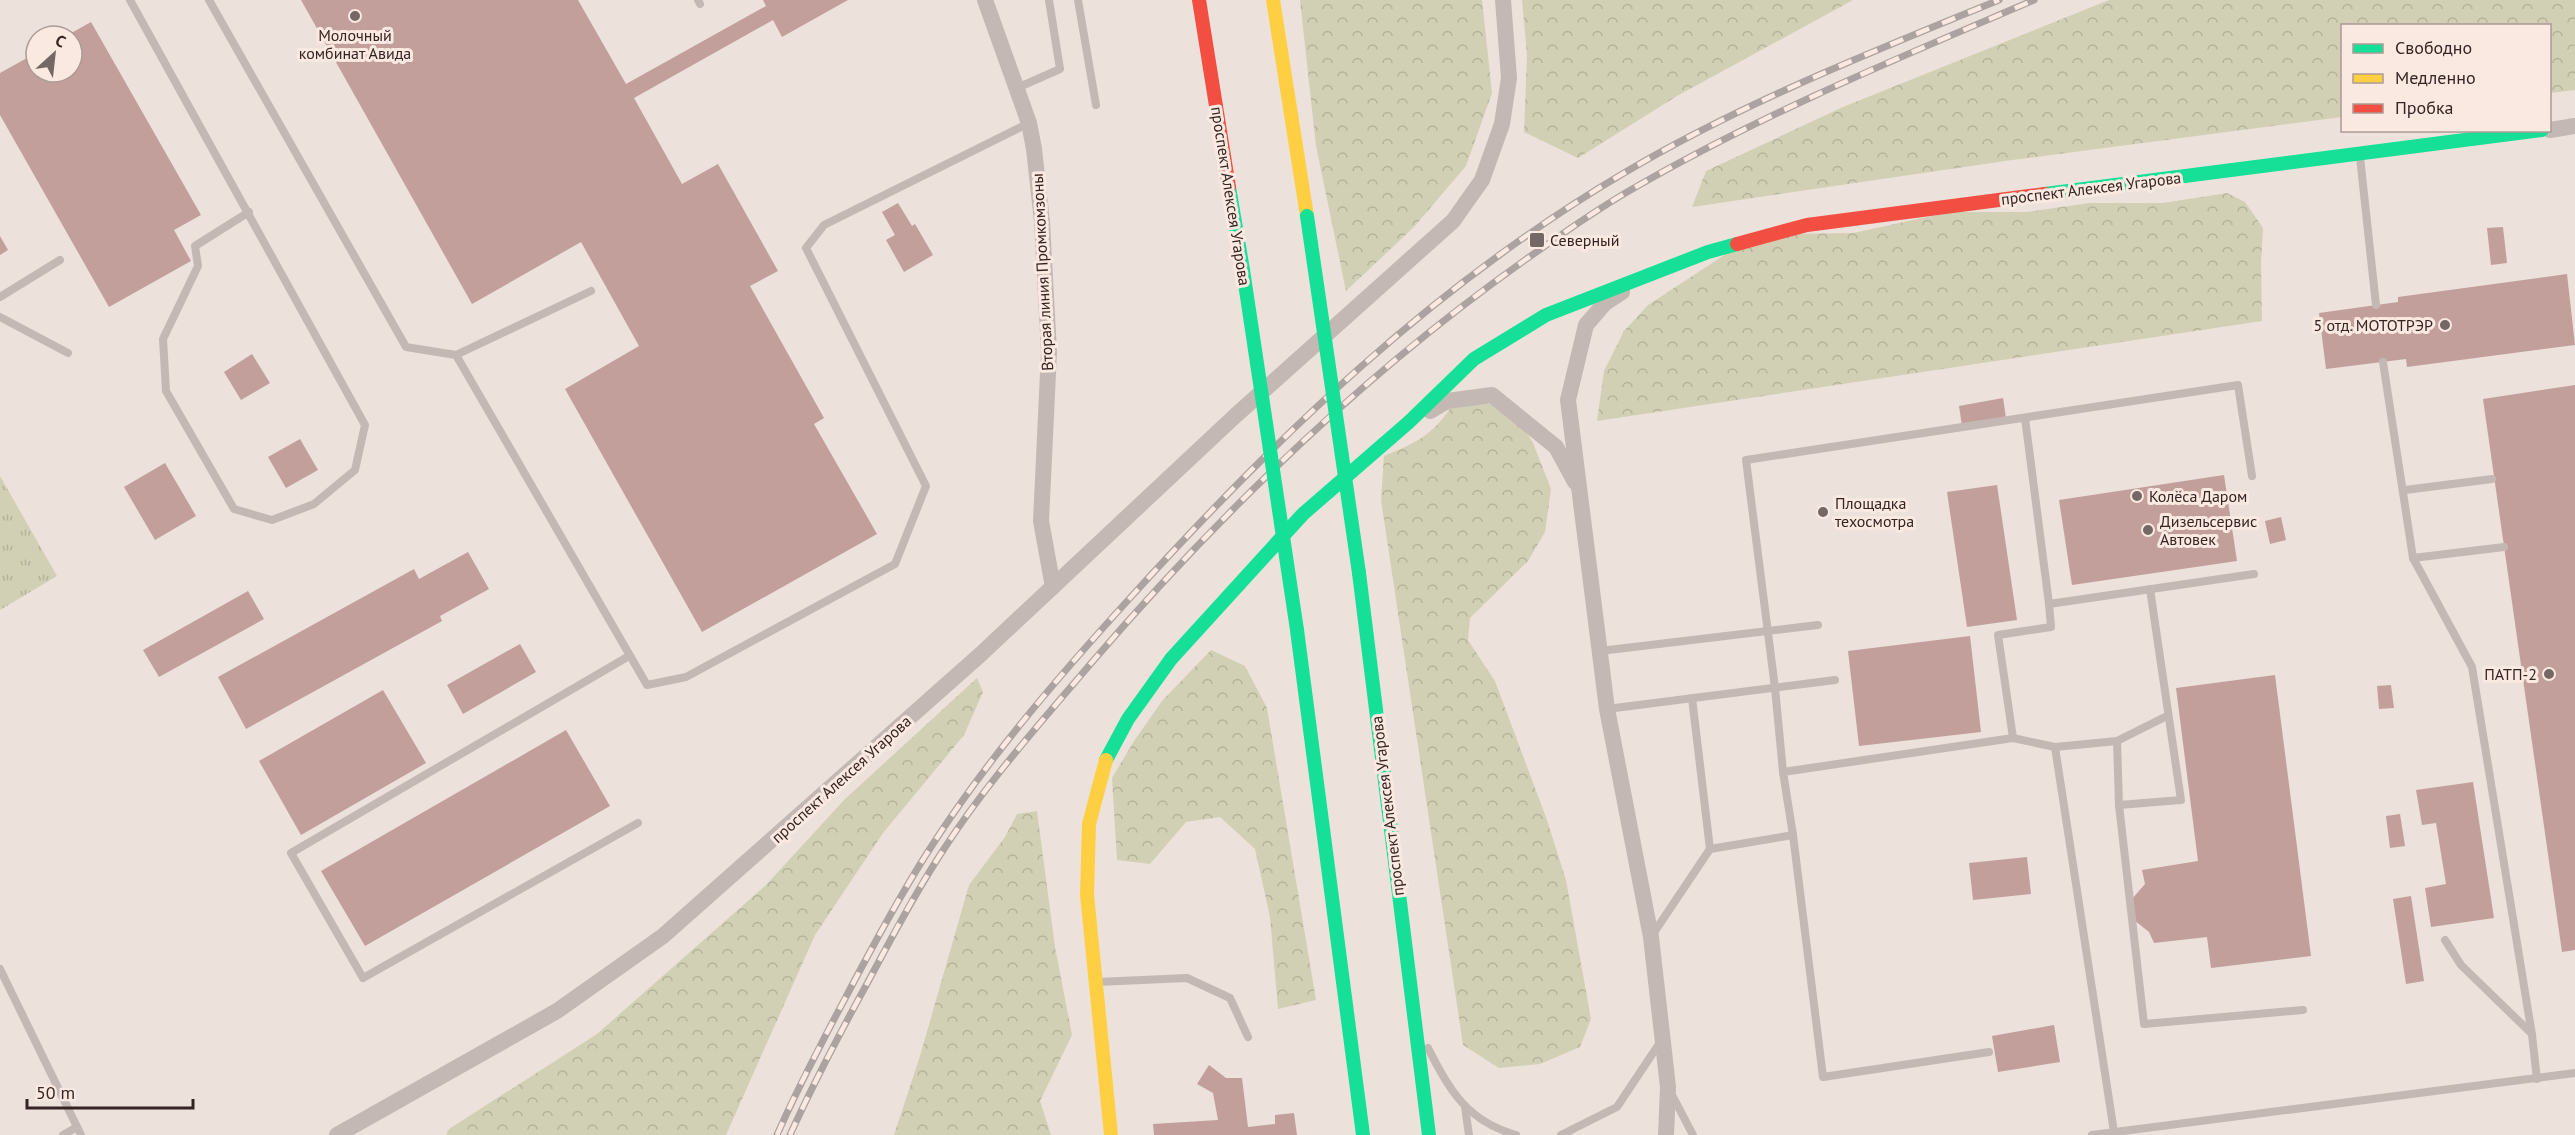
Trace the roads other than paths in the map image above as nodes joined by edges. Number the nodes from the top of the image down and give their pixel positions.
1 (130, 0) edge
2 (209, 0) edge
3 (985, 0) edge
4 (1049, 0) edge
5 (1078, 0) edge
6 (1199, 0) edge
7 (1273, 0) edge
8 (1503, 0) edge
9 (1017, 88) junction
10 (1096, 105) dead end
11 (1029, 123) junction
12 (2575, 126) edge
13 (2551, 130) edge
14 (2526, 132) edge
15 (2359, 153) junction
16 (249, 212) junction
17 (60, 260) dead end
18 (1647, 275) junction
19 (591, 291) dead end
20 (0, 297) edge
21 (2376, 305) dead end
22 (0, 317) edge
23 (68, 353) dead end
24 (456, 356) junction
25 (2383, 362) dead end
26 (2025, 418) junction
27 (1409, 422) junction
28 (2252, 476) dead end
29 (2492, 479) dead end
30 (1579, 488) junction
31 (2404, 490) junction
32 (2504, 547) dead end
33 (2413, 558) junction
34 (2254, 574) dead end
35 (1053, 586) junction
36 (2150, 589) junction
37 (2049, 604) junction
38 (1818, 626) dead end
39 (1768, 631) junction
40 (1600, 651) junction
41 (629, 656) junction
42 (1835, 680) dead end
43 (1775, 688) junction
44 (1692, 698) junction
45 (1607, 709) junction
46 (2167, 716) junction
47 (2013, 738) junction
48 (2117, 741) junction
49 (2055, 747) junction
50 (1782, 772) junction
51 (2119, 805) junction
52 (638, 823) dead end
53 (1793, 835) junction
54 (1710, 849) junction
55 (1651, 937) junction
56 (2445, 940) dead end
57 (0, 969) edge
58 (1096, 982) junction
59 (2303, 1010) dead end
60 (1413, 1017) junction
61 (2532, 1035) junction
62 (1248, 1037) dead end
63 (1663, 1039) junction
64 (1989, 1052) dead end
65 (2575, 1073) edge
66 (2537, 1079) junction
67 (1668, 1087) junction
68 (1465, 1107) junction
69 (79, 1131) edge
70 (2114, 1132) junction
71 (63, 1135) edge
72 (337, 1135) edge
73 (1112, 1135) edge
74 (1363, 1135) edge
75 (1429, 1135) edge
76 (1468, 1135) edge
77 (1516, 1135) edge
78 (1561, 1135) edge
79 (1666, 1135) edge
80 (1693, 1135) edge
81 (2092, 1135) edge

1 - 16 lane
2 - 24 lane
3 - 9 street, Вторая линия Промкомзоны
4 - 9 lane
5 - 10 lane
6 - 74 main road, проспект Алексея Угарова, bridge
7 - 60 main road, проспект Алексея Угарова, bridge
8 - 35 street, проспект Алексея Угарова
9 - 11 street, Вторая линия Промкомзоны
11 - 35 street, Вторая линия Промкомзоны
11 - 41 lane
12 - 13 street
14 - 15 main road, проспект Алексея Угарова
15 - 18 main road, проспект Алексея Угарова
15 - 21 lane
16 - 16 lane
17 - 20 lane
18 - 27 main road, проспект Алексея Угарова
18 - 30 street, проспект Алексея Угарова
19 - 24 lane
22 - 23 lane
24 - 41 lane
25 - 31 lane
26 - 28 lane
26 - 37 lane
26 - 39 lane
27 - 30 street, проспект Алексея Угарова
27 - 58 main road, проспект Алексея Угарова
29 - 31 lane
30 - 40 street, проспект Алексея Угарова
31 - 33 lane
32 - 33 lane
33 - 61 lane
34 - 36 lane
35 - 72 street, проспект Алексея Угарова
36 - 37 lane
36 - 46 lane
37 - 47 lane
38 - 39 lane
39 - 40 lane
39 - 43 lane
40 - 45 street, проспект Алексея Угарова
41 - 52 lane
42 - 43 lane
43 - 44 lane
43 - 50 lane
44 - 45 lane
44 - 54 lane
45 - 55 street, проспект Алексея Угарова
46 - 48 lane
46 - 51 lane
47 - 49 lane
47 - 50 lane
48 - 49 lane
48 - 51 lane
49 - 70 lane
50 - 53 lane
51 - 59 lane
53 - 54 lane
53 - 64 lane
54 - 55 lane
55 - 63 street, проспект Алексея Угарова
56 - 61 lane
57 - 69 lane
58 - 62 lane
58 - 73 main road, проспект Алексея Угарова
60 - 68 lane
60 - 75 main road, проспект Алексея Угарова
61 - 66 lane
63 - 67 street, проспект Алексея Угарова
63 - 78 lane
65 - 66 lane
66 - 70 lane
67 - 79 street, проспект Алексея Угарова
67 - 80 lane
68 - 76 lane
68 - 77 lane
69 - 71 lane
70 - 81 lane

